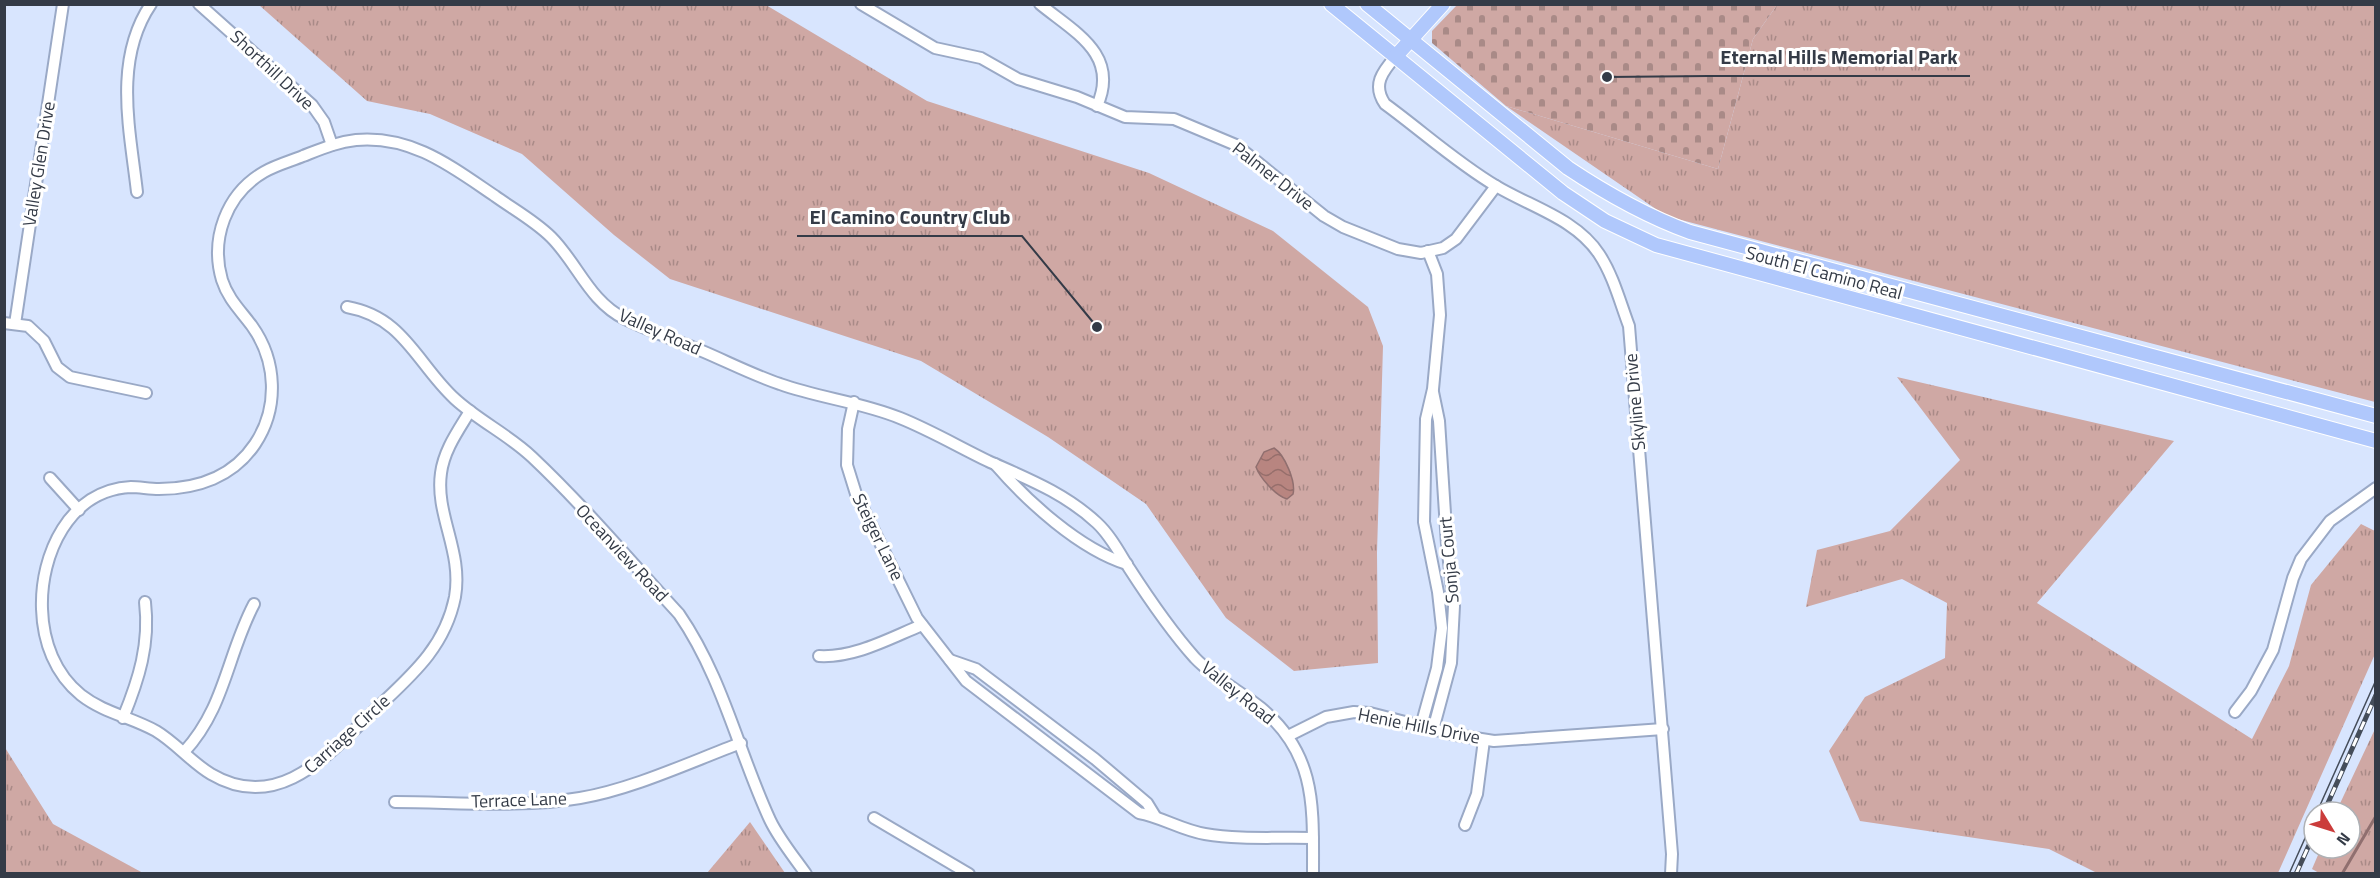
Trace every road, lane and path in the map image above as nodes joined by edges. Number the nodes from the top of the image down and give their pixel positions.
1 (63, 4) edge
2 (151, 4) edge
3 (199, 4) edge
4 (861, 4) edge
5 (1040, 4) edge
6 (1331, 4) edge
7 (1367, 4) edge
8 (1443, 4) edge
9 (1410, 39) junction
10 (1396, 56) junction
11 (1097, 106) junction
12 (332, 145) junction
13 (1496, 186) junction
14 (137, 192) dead end
15 (1428, 250) junction
16 (347, 307) dead end
17 (10, 324) edge
18 (1433, 388) junction
19 (146, 393) dead end
20 (854, 402) junction
21 (470, 411) junction
22 (2376, 416) edge
23 (2376, 441) edge
24 (994, 464) junction
25 (50, 478) dead end
26 (2376, 488) edge
27 (79, 510) junction
28 (1127, 564) junction
29 (145, 602) dead end
30 (254, 604) dead end
31 (922, 625) junction
32 (819, 656) dead end
33 (950, 660) junction
34 (2235, 712) dead end
35 (123, 718) junction
36 (1421, 726) junction
37 (1663, 729) junction
38 (1433, 730) junction
39 (1288, 736) junction
40 (1484, 740) junction
41 (741, 743) junction
42 (184, 752) junction
43 (395, 802) dead end
44 (1155, 816) junction
45 (874, 818) dead end
46 (1465, 825) dead end
47 (1313, 838) junction
48 (807, 873) edge
49 (969, 873) edge
50 (1313, 873) edge
51 (1671, 873) edge

1 - 17 street, Valley Glen Drive
2 - 14 street
3 - 12 street, Shorthill Drive
4 - 11 street, Palmer Drive
5 - 11 street
6 - 10 main road, South El Camino Real
7 - 9 main road, South El Camino Real
8 - 9 main road
9 - 10 main road
9 - 22 main road, South El Camino Real
10 - 13 street, Skyline Drive
10 - 23 main road, South El Camino Real
11 - 15 street, Palmer Drive
12 - 20 street, Valley Road
12 - 27 street, Carriage Circle
13 - 15 street, Palmer Drive
13 - 37 street, Skyline Drive
15 - 18 street, Sonja Court
16 - 21 street, Oceanview Road
17 - 19 street
18 - 36 street, Sonja Court
18 - 38 street, Sonja Court
20 - 24 street, Valley Road
20 - 31 street, Steiger Lane
21 - 41 street, Oceanview Road
21 - 42 street, Carriage Circle
24 - 28 street, Valley Road
24 - 28 street, Valley Road
25 - 27 street
26 - 34 street
27 - 35 street, Carriage Circle
28 - 39 street, Valley Road
29 - 35 street
30 - 42 street
31 - 32 street
31 - 33 street, Steiger Lane
33 - 44 street, Steiger Lane
33 - 44 street, Steiger Lane
35 - 42 street, Carriage Circle
36 - 38 street, Henie Hills Drive
36 - 39 street, Henie Hills Drive
37 - 40 street, Henie Hills Drive
37 - 51 street, Skyline Drive
38 - 40 street, Henie Hills Drive
39 - 47 street, Valley Road
40 - 46 street
41 - 43 street, Terrace Lane
41 - 48 street, Oceanview Road
44 - 47 street, Steiger Lane
45 - 49 street
47 - 50 street, Valley Road

